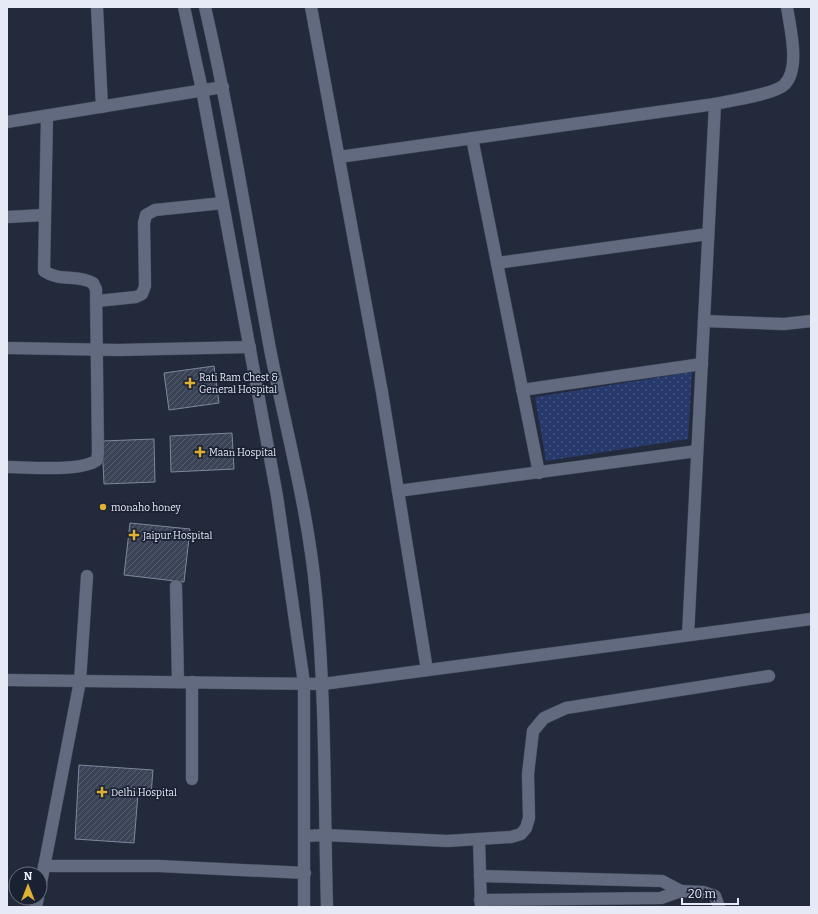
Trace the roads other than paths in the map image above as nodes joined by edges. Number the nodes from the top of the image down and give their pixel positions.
1 (96, 7) edge
2 (184, 7) edge
3 (205, 7) edge
4 (311, 7) edge
5 (787, 7) edge
6 (223, 86) junction
7 (202, 90) junction
8 (715, 104) junction
9 (102, 107) junction
10 (47, 116) junction
11 (7, 122) edge
12 (472, 138) junction
13 (339, 157) junction
14 (223, 203) junction
15 (44, 215) junction
16 (7, 217) edge
17 (708, 234) junction
18 (497, 263) junction
19 (97, 301) junction
20 (704, 321) junction
21 (811, 321) edge
22 (250, 347) junction
23 (7, 348) edge
24 (96, 348) junction
25 (702, 364) junction
26 (522, 390) junction
27 (697, 451) junction
28 (7, 466) edge
29 (539, 473) junction
30 (398, 491) junction
31 (87, 576) dead end
32 (176, 586) dead end
33 (811, 619) edge
34 (688, 635) junction
35 (427, 670) junction
36 (769, 676) dead end
37 (7, 680) edge
38 (80, 681) junction
39 (178, 682) junction
40 (192, 682) junction
41 (304, 683) junction
42 (323, 684) junction
43 (192, 779) dead end
44 (325, 835) junction
45 (305, 836) junction
46 (479, 839) junction
47 (44, 866) edge
48 (48, 866) edge
49 (305, 873) junction
50 (480, 876) junction
51 (681, 891) junction
52 (481, 904) edge
53 (304, 907) edge
54 (327, 907) edge
55 (719, 907) edge

1 - 9 street
2 - 7 street
3 - 6 street
4 - 13 street
5 - 8 street
6 - 7 street
6 - 42 street
7 - 9 street
7 - 14 street
8 - 12 street
8 - 17 street
9 - 10 street
10 - 11 street
10 - 15 street
12 - 13 street
12 - 18 street
13 - 30 street
14 - 19 street
14 - 22 street
15 - 16 street
15 - 19 street
17 - 18 street
17 - 20 street
18 - 26 street
19 - 24 street
20 - 21 street
20 - 25 street
22 - 24 street
22 - 41 street
23 - 24 street
24 - 28 street
25 - 26 street
25 - 27 street
26 - 29 street
27 - 29 street
27 - 34 street
29 - 30 street
30 - 35 street
31 - 38 street
32 - 39 street
33 - 34 street
34 - 35 street
35 - 42 street
36 - 46 street
37 - 38 street
38 - 39 street
38 - 47 street
39 - 40 street
40 - 41 street
40 - 43 street
41 - 42 street
41 - 45 street
42 - 44 street
44 - 45 street
44 - 46 street
44 - 54 street
45 - 49 street
46 - 50 street
48 - 49 street
49 - 53 street
50 - 51 street
50 - 52 street
51 - 52 street
51 - 55 street

